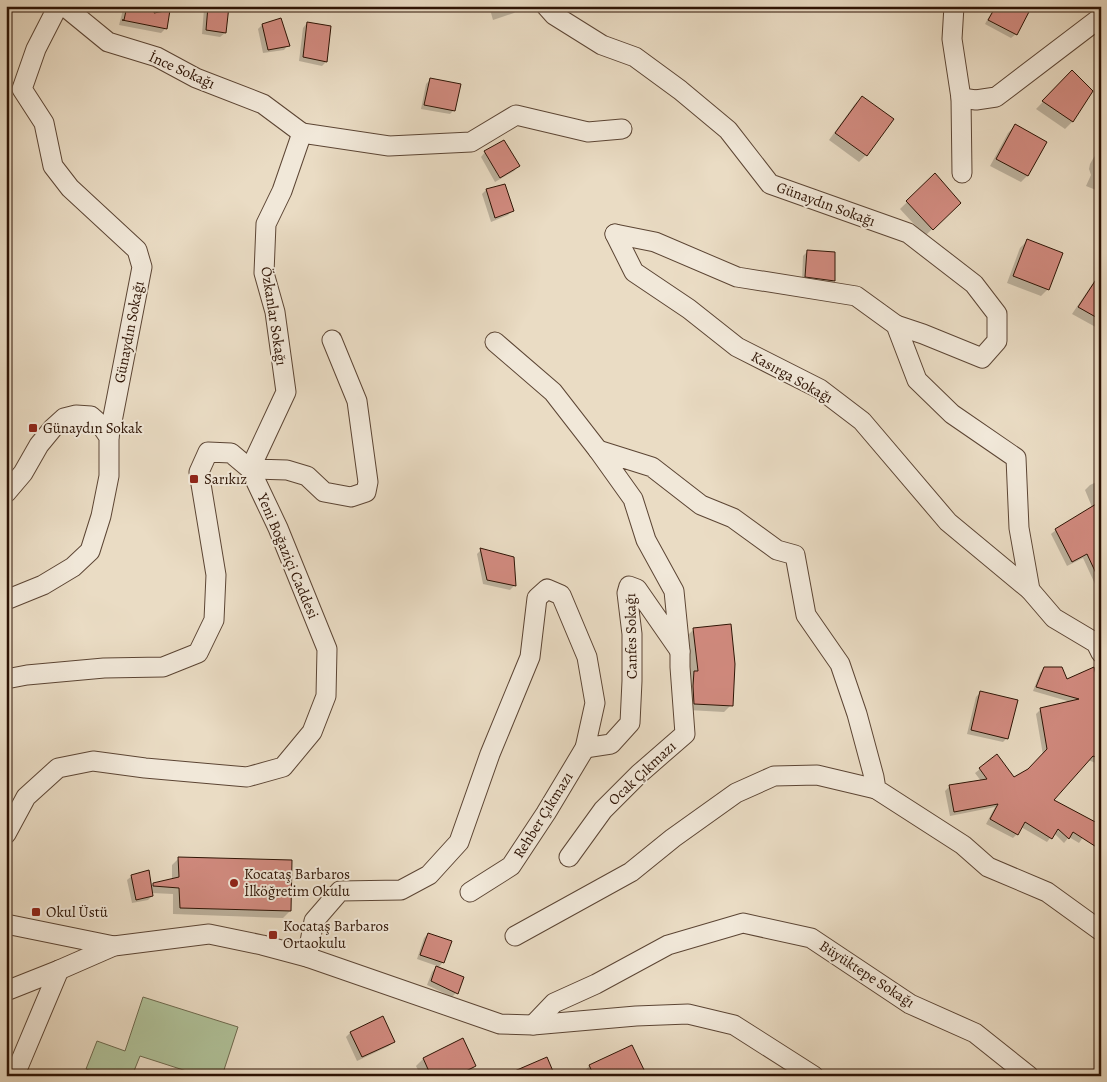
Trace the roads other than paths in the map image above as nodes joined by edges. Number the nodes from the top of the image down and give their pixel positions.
1 (58, 6) edge
2 (64, 6) edge
3 (546, 6) edge
4 (954, 6) edge
5 (1101, 17) edge
6 (962, 98) junction
7 (622, 129) dead end
8 (302, 133) junction
9 (962, 173) dead end
10 (896, 325) junction
11 (332, 340) dead end
12 (494, 342) dead end
13 (109, 437) junction
14 (598, 450) junction
15 (250, 469) junction
16 (6, 493) edge
17 (1030, 590) junction
18 (6, 600) edge
19 (680, 651) junction
20 (1101, 654) edge
21 (6, 679) edge
22 (585, 748) junction
23 (876, 789) junction
24 (6, 834) edge
25 (569, 857) dead end
26 (470, 892) dead end
27 (6, 924) edge
28 (1101, 931) edge
29 (515, 936) dead end
30 (114, 946) junction
31 (307, 957) junction
32 (59, 970) junction
33 (6, 991) edge
34 (533, 1025) junction
35 (14, 1071) edge
36 (814, 1076) edge
37 (1029, 1076) edge

1 - 13 street, Günaydın Sokağı
2 - 8 street, İnce Sokağı
3 - 10 street, Günaydın Sokağı
4 - 6 street
5 - 6 street
6 - 9 street
7 - 8 street
8 - 15 street, Özkanlar Sokağı
10 - 17 street
10 - 17 street, Kasırga Sokağı
11 - 15 street
12 - 14 street
13 - 16 street
13 - 18 street
14 - 19 street
14 - 23 street
15 - 21 street, Yeni Boğaziçi Caddesi
15 - 24 street, Yeni Boğaziçi Caddesi
17 - 20 street, Kasırga Sokağı
19 - 22 street, Canfes Sokağı
19 - 25 street, Ocak Çıkmazı
22 - 26 street, Rehber Çıkmazı
22 - 31 street
23 - 28 street
23 - 29 street
27 - 30 street
30 - 31 street
30 - 32 street
31 - 34 street
32 - 33 street
32 - 35 street
34 - 36 street
34 - 37 street, Büyüktepe Sokağı

